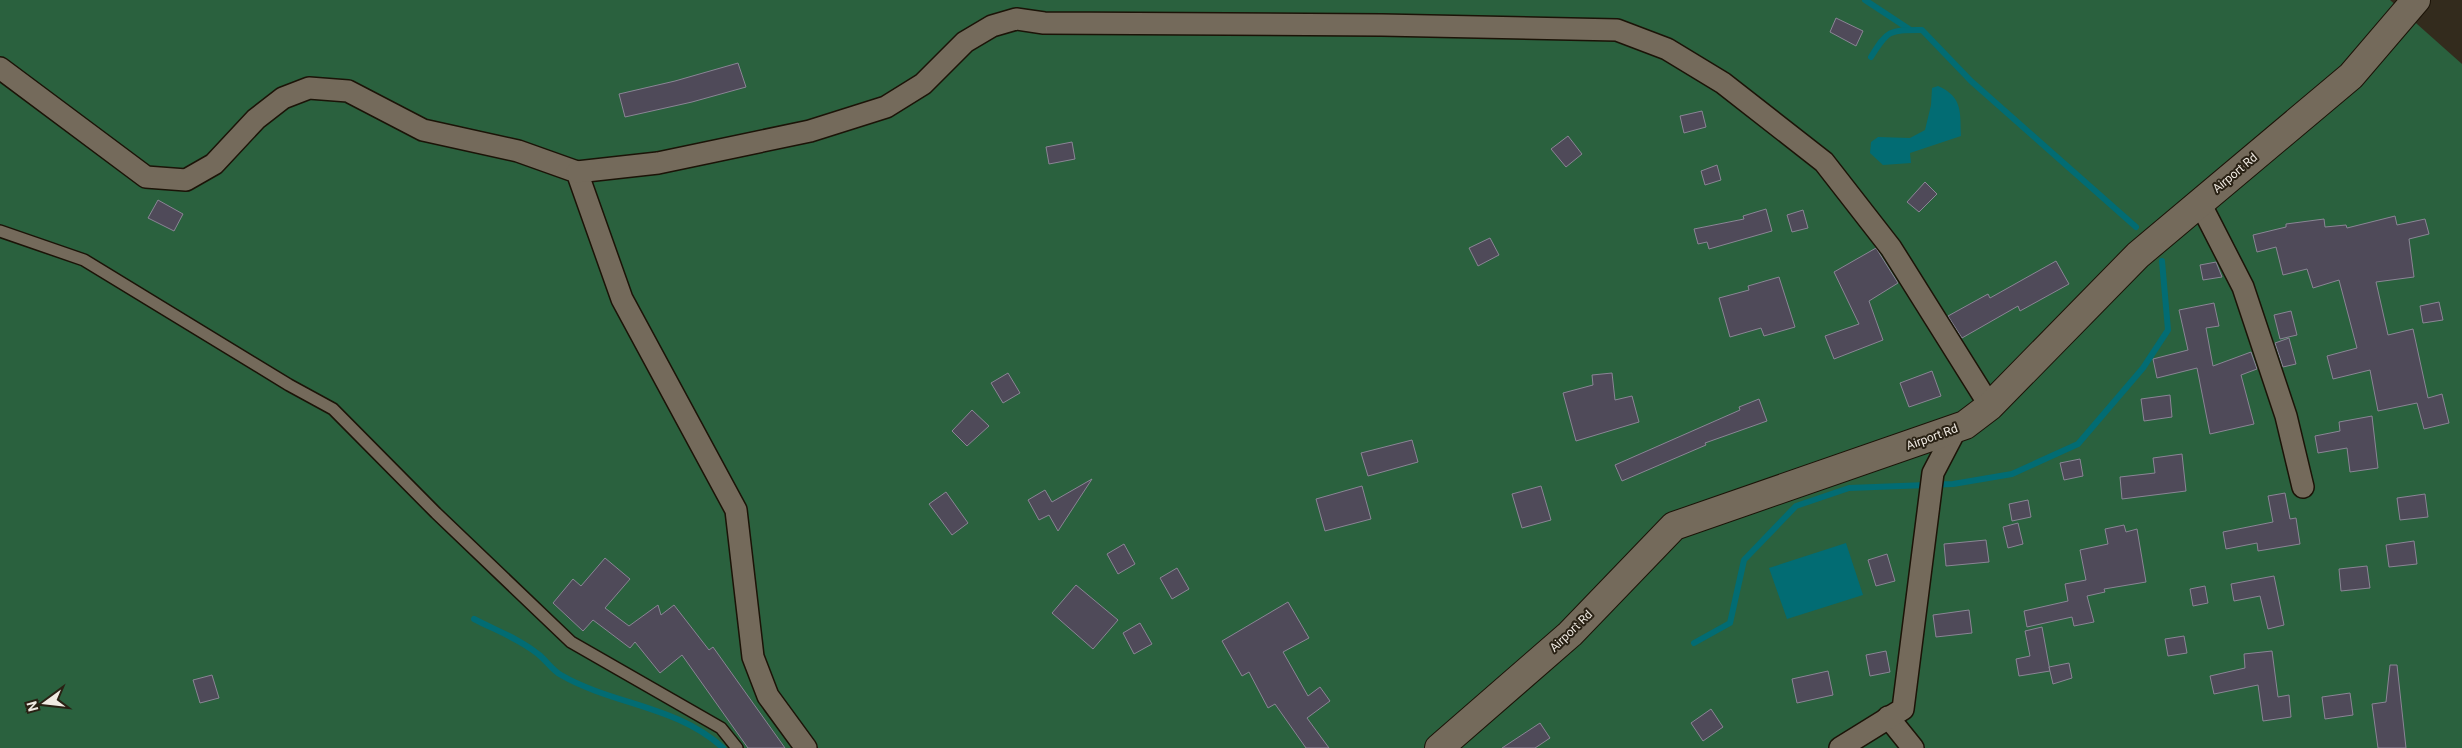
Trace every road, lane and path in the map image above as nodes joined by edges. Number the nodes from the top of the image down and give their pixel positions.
1 (2416, 0) edge
2 (0, 68) edge
3 (577, 172) junction
4 (2200, 203) junction
5 (0, 231) edge
6 (1990, 406) junction
7 (1956, 430) junction
8 (2303, 487) dead end
9 (1888, 717) junction
10 (737, 748) edge
11 (806, 748) edge
12 (1439, 748) edge
13 (1840, 748) edge
14 (1914, 748) edge

1 - 4 main road, Airport Rd
2 - 3 street
3 - 6 street
3 - 11 street
4 - 6 main road, Airport Rd
4 - 8 street
5 - 10 lane
6 - 7 main road, Airport Rd
7 - 9 street
7 - 12 main road, Airport Rd
9 - 13 street
9 - 14 street

